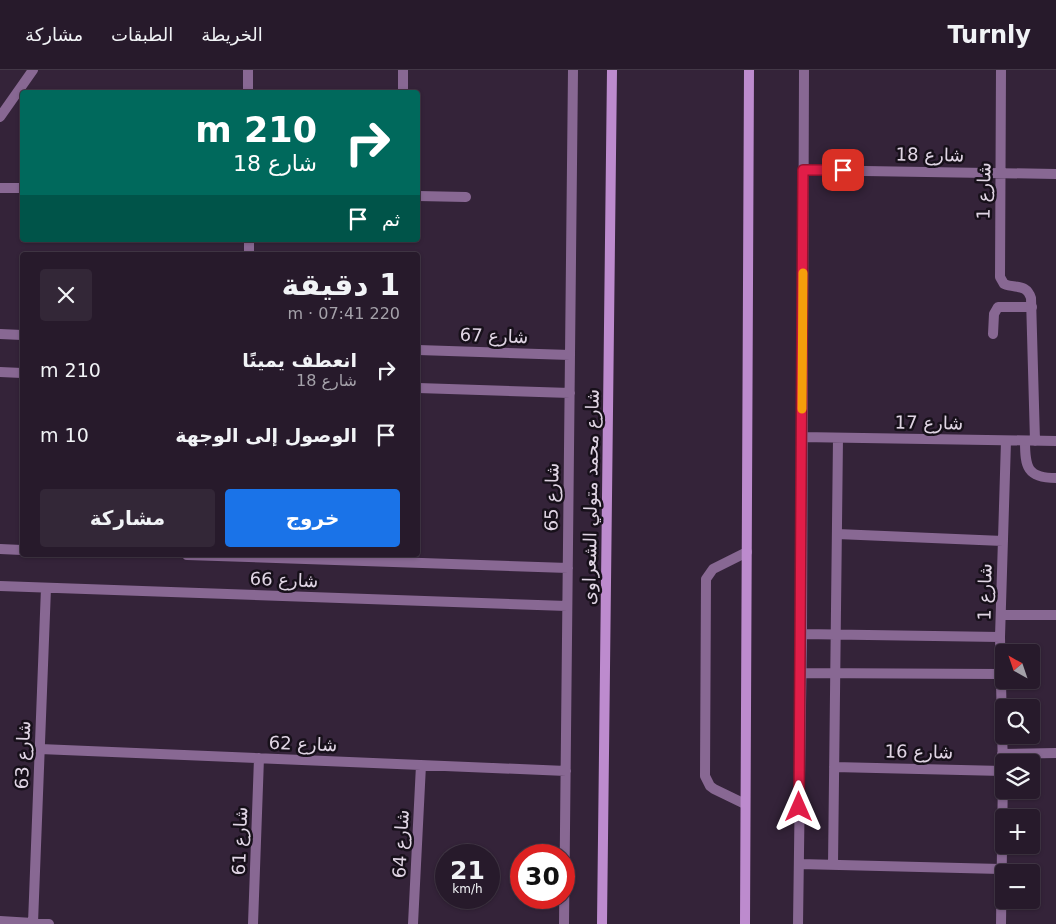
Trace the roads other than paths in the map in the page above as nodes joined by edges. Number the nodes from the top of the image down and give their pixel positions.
1 (34, 70) edge
2 (248, 70) edge
3 (403, 70) edge
4 (573, 70) edge
5 (612, 70) edge
6 (749, 70) edge
7 (804, 70) edge
8 (1001, 70) edge
9 (248, 90) edge
10 (403, 90) edge
11 (0, 117) edge
12 (803, 170) junction
13 (1001, 173) junction
14 (1056, 174) edge
15 (0, 188) edge
16 (20, 188) edge
17 (420, 196) edge
18 (466, 198) dead end
19 (1032, 307) junction
20 (0, 334) edge
21 (993, 334) dead end
22 (20, 335) edge
23 (420, 350) edge
24 (570, 355) junction
25 (0, 372) edge
26 (20, 373) edge
27 (420, 388) edge
28 (570, 393) junction
29 (801, 437) junction
30 (838, 438) junction
31 (1006, 441) junction
32 (1030, 441) junction
33 (1056, 441) edge
34 (1056, 478) edge
35 (837, 534) junction
36 (1003, 541) junction
37 (0, 549) edge
38 (20, 550) edge
39 (747, 552) junction
40 (246, 557) edge
41 (568, 568) junction
42 (0, 586) edge
43 (46, 588) junction
44 (567, 606) junction
45 (1000, 615) junction
46 (1056, 615) edge
47 (802, 634) junction
48 (836, 635) junction
49 (1000, 637) junction
50 (1000, 644) edge
51 (800, 674) junction
52 (835, 674) junction
53 (995, 674) edge
54 (1000, 689) edge
55 (40, 749) junction
56 (1056, 753) edge
57 (1002, 754) joint
58 (259, 758) junction
59 (421, 765) junction
60 (834, 767) junction
61 (995, 770) edge
62 (566, 771) junction
63 (1002, 799) edge
64 (745, 804) junction
65 (799, 864) junction
66 (1001, 864) edge
67 (833, 865) junction
68 (995, 869) edge
69 (1001, 909) edge
70 (0, 921) edge
71 (33, 923) edge
72 (49, 924) edge
73 (253, 924) edge
74 (413, 924) edge
75 (564, 924) edge
76 (602, 924) edge
77 (745, 924) edge
78 (798, 924) edge
79 (1001, 924) edge

1 - 11 street
2 - 9 street
3 - 10 street
4 - 24 street, شارع 65
5 - 76 street, شارع محمد متولي الشعراوى
6 - 39 street
7 - 12 street
8 - 13 street, شارع 1
12 - 13 street, شارع 18
12 - 29 street
13 - 14 street, شارع 18
13 - 19 street, شارع 1
15 - 16 street
17 - 18 street
19 - 21 street
19 - 32 street, شارع 1
20 - 22 street
23 - 24 street, شارع 67
24 - 28 street, شارع 65
25 - 26 street
27 - 28 street
28 - 41 street, شارع 65
29 - 30 street, شارع 17
29 - 47 street
30 - 31 street, شارع 17
30 - 35 street
31 - 32 street, شارع 17
31 - 36 street, شارع 1
32 - 33 street, شارع 17
32 - 34 street, شارع 1
35 - 36 street
35 - 48 street
36 - 45 street, شارع 1
37 - 38 street
39 - 64 street
39 - 64 street
40 - 41 street, شارع 66
41 - 44 street, شارع 65
42 - 43 street, شارع 66
43 - 44 street, شارع 66
43 - 55 street, شارع 63
44 - 62 street, شارع 65
45 - 46 street
45 - 49 street, شارع 1
47 - 48 street
47 - 51 street
48 - 49 street
48 - 52 street
49 - 50 street, شارع 1
51 - 52 street
51 - 65 street
52 - 53 street
52 - 60 street
54 - 57 street, شارع 1
55 - 58 street, شارع 62
55 - 71 street, شارع 63
56 - 57 street
58 - 59 street, شارع 62
58 - 73 street, شارع 61
59 - 62 street, شارع 62
59 - 74 street, شارع 64
60 - 61 street, شارع 16
60 - 67 street
62 - 75 street, شارع 65
63 - 66 street, شارع 1
64 - 77 street
65 - 67 street
65 - 78 street
67 - 68 street
69 - 79 street, شارع 1
70 - 71 street
71 - 72 street

